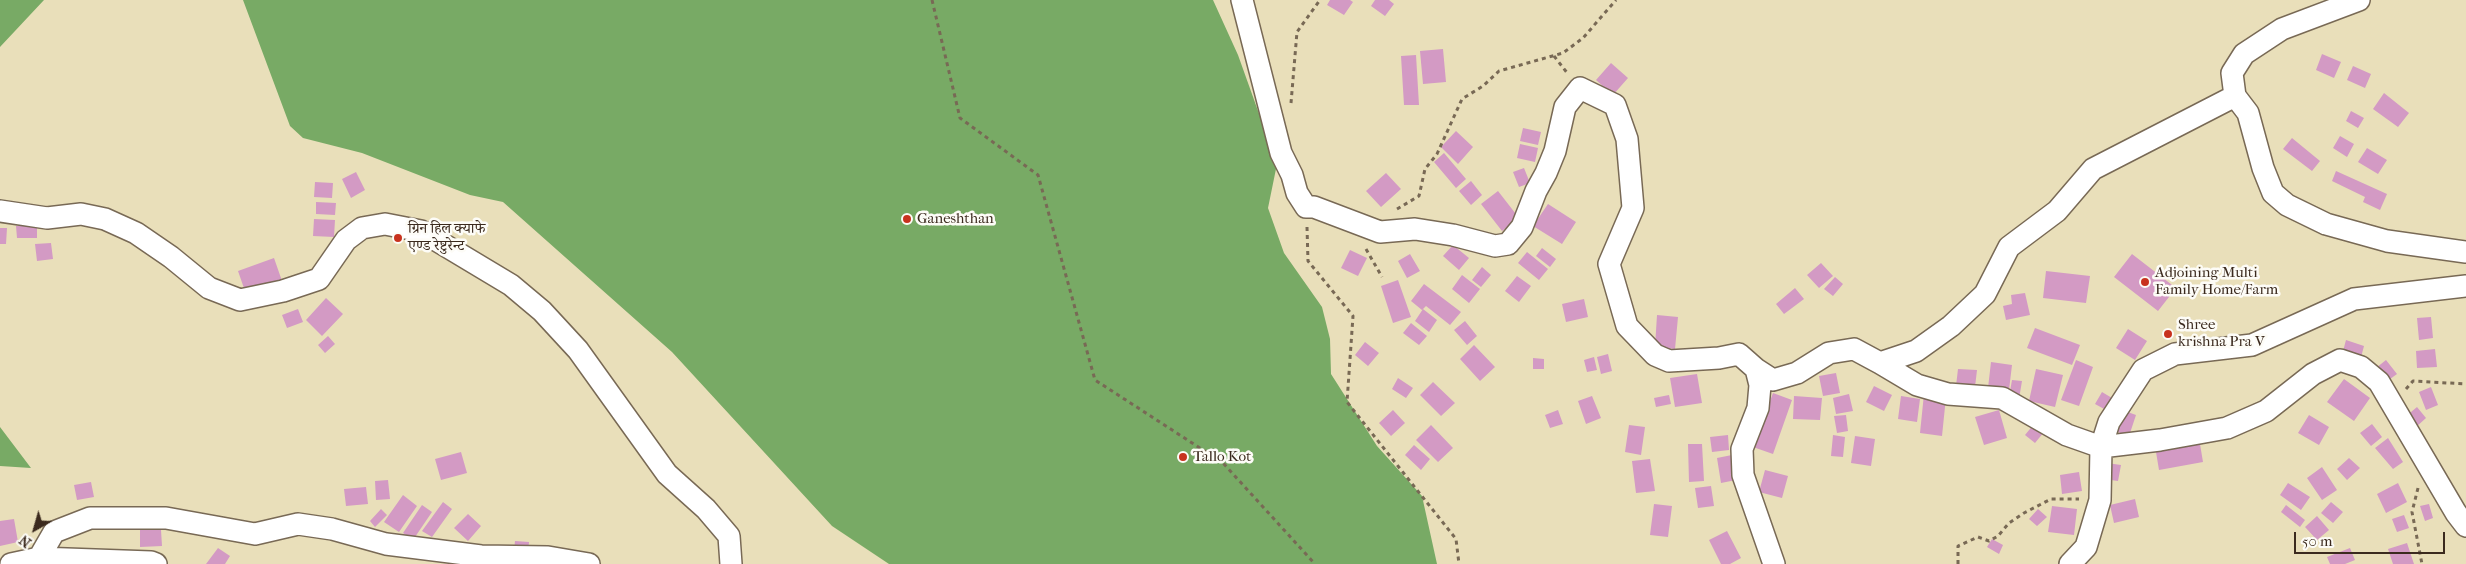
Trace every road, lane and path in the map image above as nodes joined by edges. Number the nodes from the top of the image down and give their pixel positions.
1 (932, 0) edge
2 (1242, 0) edge
3 (1320, 0) edge
4 (1616, 0) edge
5 (2359, 0) edge
6 (2235, 96) junction
7 (1291, 104) dead end
8 (1306, 207) junction
9 (0, 211) edge
10 (1366, 227) junction
11 (2466, 252) edge
12 (1382, 277) dead end
13 (2466, 286) edge
14 (1880, 363) junction
15 (1756, 369) junction
16 (2466, 384) edge
17 (2396, 410) junction
18 (2101, 447) junction
19 (2425, 461) junction
20 (2100, 500) junction
21 (2466, 526) edge
22 (39, 558) junction
23 (11, 564) edge
24 (156, 564) edge
25 (588, 564) edge
26 (731, 564) edge
27 (1315, 564) edge
28 (1459, 564) edge
29 (1774, 564) edge
30 (1958, 564) edge
31 (2070, 564) edge
32 (2422, 564) edge

1 - 27 path
2 - 8 street
3 - 7 path
4 - 10 path
5 - 6 street
6 - 11 street
6 - 14 street
8 - 10 street
8 - 28 path
9 - 26 street
10 - 12 path
10 - 15 street
13 - 18 street
14 - 15 street
14 - 18 street
15 - 29 street
16 - 17 path
17 - 18 street
17 - 19 street
18 - 20 street
19 - 21 street
19 - 32 path
20 - 30 path
20 - 31 street
22 - 23 street
22 - 24 street
22 - 25 street

